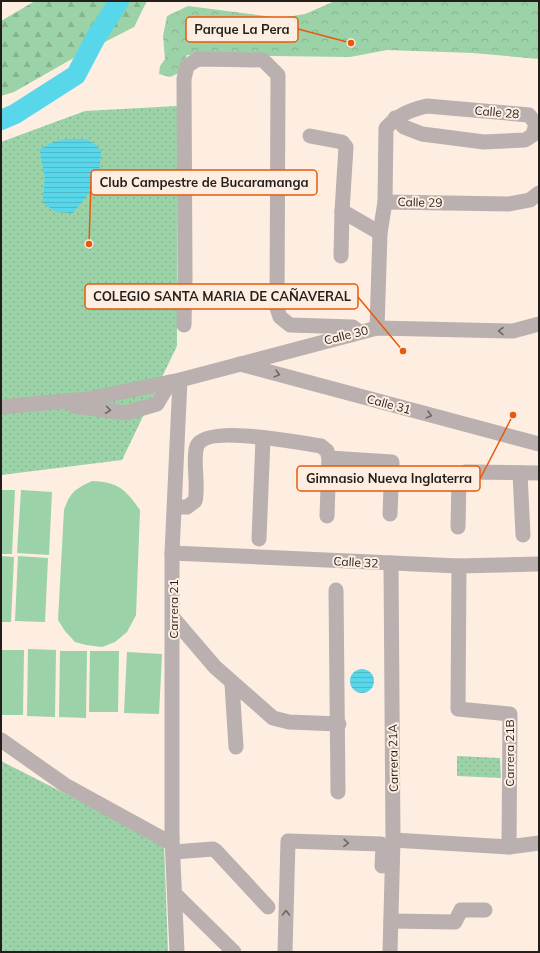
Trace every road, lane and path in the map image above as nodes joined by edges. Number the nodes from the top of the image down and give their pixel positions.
1 (395, 118) junction
2 (310, 136) dead end
3 (539, 193) edge
4 (385, 202) junction
5 (342, 211) junction
6 (380, 233) junction
7 (341, 256) dead end
8 (539, 324) edge
9 (184, 325) dead end
10 (377, 328) junction
11 (358, 331) junction
12 (239, 364) junction
13 (175, 381) junction
14 (56, 403) junction
15 (1, 407) edge
16 (263, 438) junction
17 (539, 444) edge
18 (329, 458) junction
19 (520, 473) junction
20 (539, 473) edge
21 (175, 508) junction
22 (390, 514) dead end
23 (327, 516) dead end
24 (458, 527) dead end
25 (523, 535) dead end
26 (259, 539) dead end
27 (172, 552) junction
28 (391, 564) junction
29 (539, 564) edge
30 (459, 566) junction
31 (336, 590) dead end
32 (173, 618) junction
33 (232, 684) junction
34 (339, 724) junction
35 (1, 740) edge
36 (236, 747) dead end
37 (338, 792) dead end
38 (393, 840) junction
39 (539, 843) edge
40 (173, 845) junction
41 (509, 847) junction
42 (175, 894) junction
43 (268, 907) dead end
44 (485, 910) dead end
45 (391, 921) junction
46 (176, 952) edge
47 (234, 952) edge
48 (285, 952) edge
49 (380, 952) edge
50 (390, 952) edge

1 - 1 street, Calle 28
1 - 4 street
2 - 5 street
3 - 4 street, Calle 29
4 - 6 street, Calle 29
5 - 6 street
5 - 7 street
6 - 10 street, Calle 29
8 -> 10 street, Calle 30
9 - 11 street
10 - 11 street, Calle 30
11 - 12 street, Calle 30
12 - 13 street, Calle 30
12 -> 17 street, Calle 31
13 - 14 street, Calle 30
14 -> 13 street
13 - 21 street, Carrera 21
14 - 15 street
16 - 18 street
16 - 21 street
16 - 26 street
18 - 22 street
18 - 23 street
19 - 20 street
19 - 24 street
19 - 25 street
21 - 27 street, Carrera 21
27 - 28 street, Calle 32
27 - 32 street, Carrera 21
28 - 30 street, Calle 32
28 - 38 street, Carrera 21A
29 - 30 street, Calle 32
30 - 41 street, Carrera 21B
31 - 34 street
32 - 33 street
32 - 40 street, Carrera 21
33 - 34 street
33 - 36 street
34 - 37 street
35 - 40 street
38 - 41 street
38 - 45 street, Carrera 21A
39 - 41 street
40 - 42 street, Carrera 21
40 - 43 street
42 - 46 street, Carrera 21
42 - 47 street
44 - 45 street
45 - 50 street, Carrera 21A
48 -> 49 street

